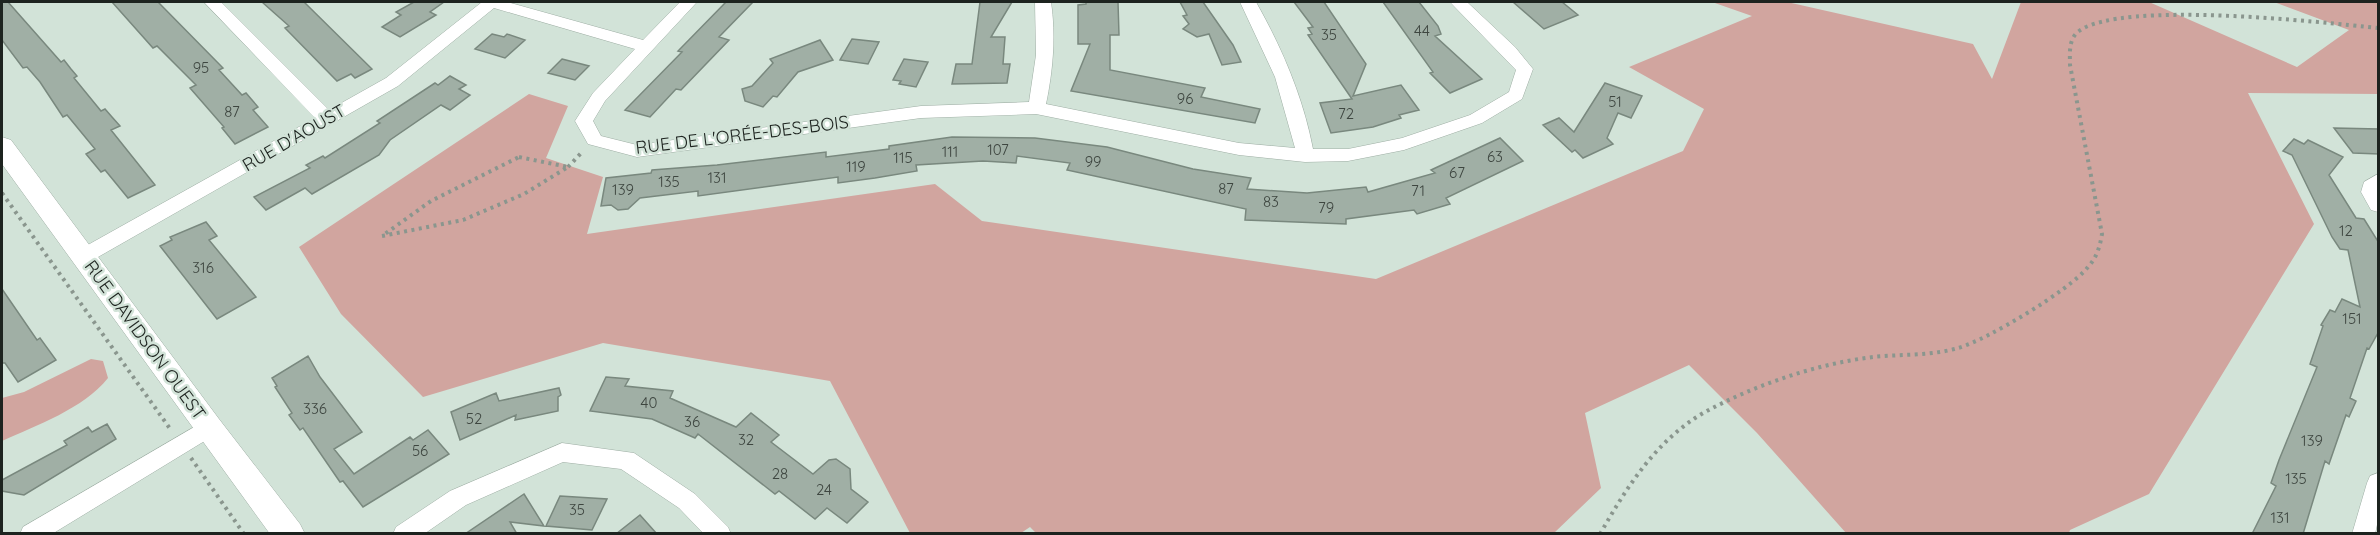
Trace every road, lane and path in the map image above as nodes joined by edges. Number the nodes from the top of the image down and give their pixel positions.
1 (490, 2) edge
2 (689, 2) edge
3 (1043, 2) edge
4 (1248, 2) edge
5 (1458, 2) edge
6 (219, 3) edge
7 (2379, 28) edge
8 (645, 46) junction
9 (1036, 108) junction
10 (328, 120) junction
11 (594, 140) junction
12 (2, 146) edge
13 (1305, 156) junction
14 (568, 167) junction
15 (2379, 181) edge
16 (2, 193) edge
17 (2379, 205) edge
18 (84, 256) junction
19 (208, 428) junction
20 (181, 444) junction
21 (2379, 483) edge
22 (31, 534) edge
23 (244, 534) edge
24 (289, 534) edge
25 (404, 534) edge
26 (720, 534) edge
27 (1600, 534) edge
28 (2363, 534) edge

1 - 8 street
1 - 10 street, RUE D'AOUST
2 - 8 street
3 - 9 street
4 - 13 street
5 - 13 street, RUE DE L'ORÉE-DES-BOIS
6 - 10 street
7 - 27 path
8 - 11 street
9 - 11 street, RUE DE L'ORÉE-DES-BOIS
9 - 13 street, RUE DE L'ORÉE-DES-BOIS
10 - 18 street, RUE D'AOUST
11 - 14 path
12 - 18 street, RUE DAVIDSON OUEST
14 - 14 path
15 - 17 street
16 - 20 path
18 - 19 street, RUE DAVIDSON OUEST
19 - 20 street
19 - 24 street, RUE DAVIDSON OUEST
20 - 22 street
20 - 23 path
21 - 28 street
25 - 26 street

